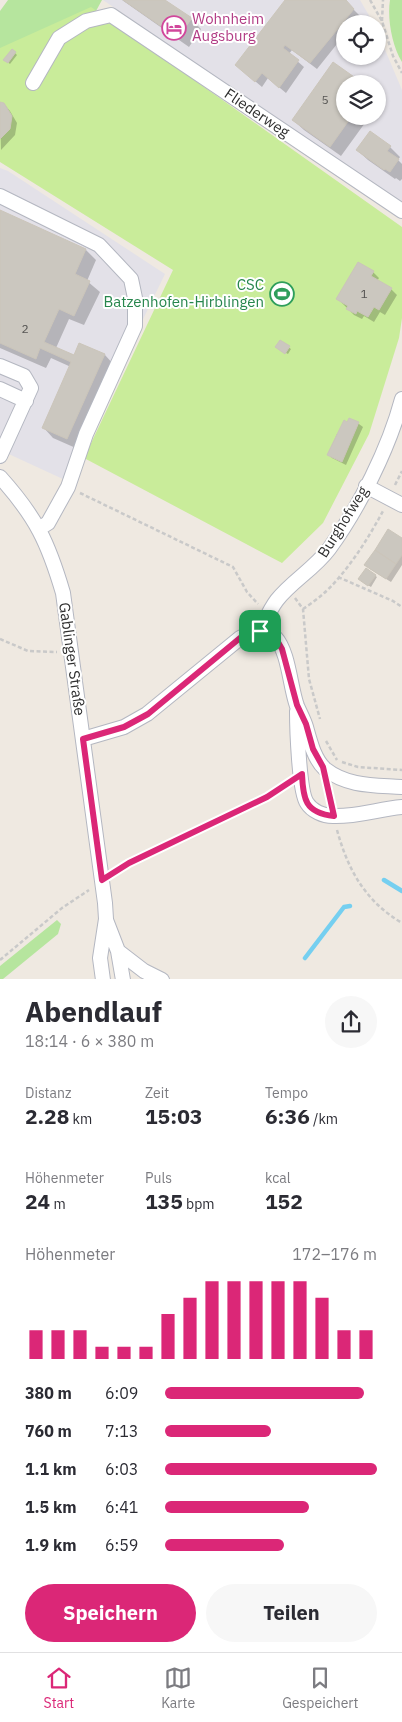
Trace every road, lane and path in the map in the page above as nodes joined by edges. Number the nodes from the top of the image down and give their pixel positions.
1 (370, 0) edge
2 (383, 0) edge
3 (379, 15) edge
4 (382, 15) edge
5 (386, 34) edge
6 (402, 73) edge
7 (33, 82) dead end
8 (0, 196) edge
9 (402, 211) edge
10 (0, 366) edge
11 (0, 389) edge
12 (402, 399) edge
13 (26, 401) junction
14 (0, 456) edge
15 (402, 471) edge
16 (0, 477) edge
17 (366, 486) junction
18 (68, 487) junction
19 (389, 498) junction
20 (402, 505) edge
21 (40, 528) junction
22 (338, 577) junction
23 (289, 588) junction
24 (402, 607) edge
25 (303, 609) junction
26 (268, 616) junction
27 (260, 631) junction
28 (0, 639) edge
29 (71, 653) junction
30 (297, 705) junction
31 (320, 721) dead end
32 (325, 738) dead end
33 (83, 739) junction
34 (323, 767) junction
35 (402, 770) edge
36 (302, 774) junction
37 (402, 786) edge
38 (402, 807) edge
39 (334, 816) junction
40 (102, 880) junction
41 (106, 919) junction
42 (402, 923) edge
43 (118, 951) junction
44 (0, 960) edge
45 (103, 979) edge
46 (123, 979) edge
47 (160, 979) edge

1 - 3 path
2 - 4 path
5 - 6 path
7 - 9 street, Fliederweg
8 - 18 street
10 - 13 street
11 - 13 street
12 - 17 street, Burghofweg
13 - 14 street
15 - 19 path
16 - 21 street, Gablinger Straße
17 - 19 street
17 - 23 street, Burghofweg
18 - 21 street
18 - 26 path
19 - 20 street
19 - 22 path
21 - 29 street, Gablinger Straße
22 - 24 path
22 - 25 path
23 - 25 path
23 - 26 street, Burghofweg
25 - 31 path
26 - 27 street, Burghofweg
27 - 30 street
27 - 33 street
28 - 29 path
29 - 33 street, Gablinger Straße
30 - 34 street
30 - 36 street
32 - 35 path
33 - 40 street, Gablinger Straße
34 - 37 street
34 - 39 path
36 - 39 street
36 - 40 path
38 - 39 street
39 - 42 path
40 - 41 street, Gablinger Straße
40 - 44 path
41 - 43 street
41 - 45 street
43 - 46 street
43 - 47 street

